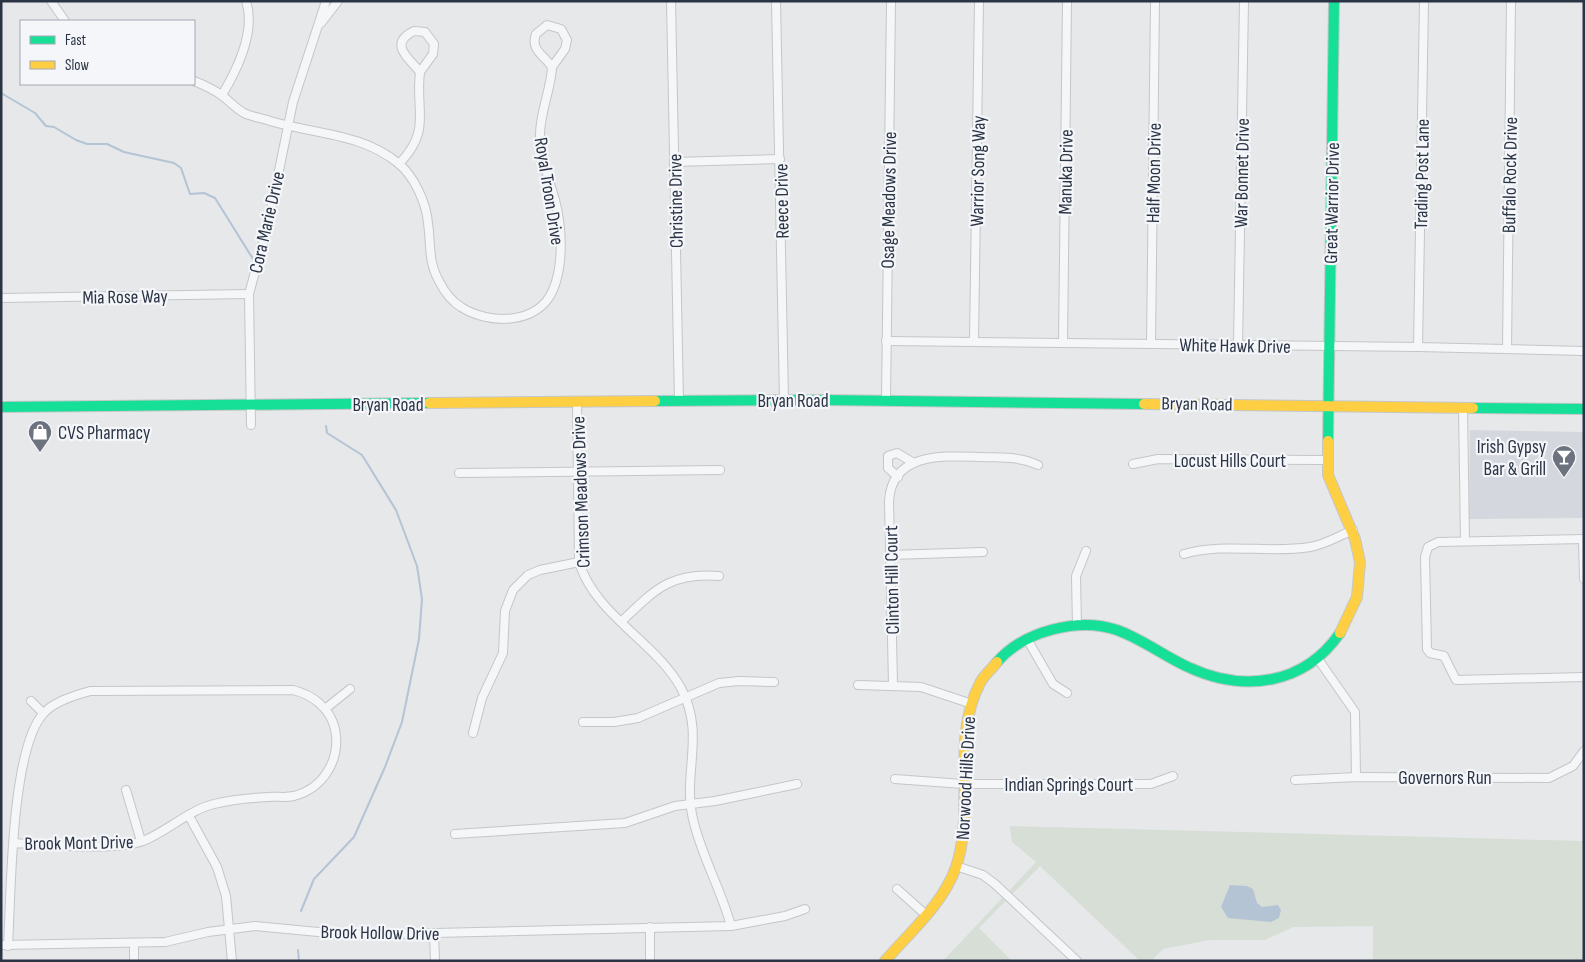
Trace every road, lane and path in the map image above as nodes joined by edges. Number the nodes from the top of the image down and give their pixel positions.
1 (51, 1) edge
2 (246, 1) edge
3 (326, 1) edge
4 (338, 1) edge
5 (671, 1) edge
6 (776, 1) edge
7 (892, 1) edge
8 (979, 1) edge
9 (1067, 1) edge
10 (1155, 1) edge
11 (1244, 1) edge
12 (1334, 1) edge
13 (1424, 1) edge
14 (1510, 1) edge
15 (64, 20) edge
16 (319, 24) junction
17 (552, 67) junction
18 (420, 72) junction
19 (195, 82) edge
20 (222, 95) junction
21 (288, 126) junction
22 (780, 159) junction
23 (674, 162) junction
24 (399, 164) junction
25 (249, 294) junction
26 (1, 298) edge
27 (886, 341) junction
28 (974, 341) junction
29 (1063, 343) junction
30 (1151, 344) junction
31 (1238, 346) junction
32 (1330, 346) junction
33 (1418, 347) junction
34 (1508, 349) junction
35 (1584, 351) edge
36 (784, 400) junction
37 (886, 400) junction
38 (679, 401) junction
39 (577, 402) junction
40 (251, 405) junction
41 (1329, 405) junction
42 (1, 407) edge
43 (1464, 407) junction
44 (1584, 408) edge
45 (251, 426) dead end
46 (1328, 460) junction
47 (914, 463) junction
48 (1133, 464) dead end
49 (1038, 465) dead end
50 (720, 470) dead end
51 (578, 472) junction
52 (459, 473) dead end
53 (898, 477) junction
54 (1353, 530) junction
55 (1583, 539) edge
56 (1465, 541) junction
57 (984, 552) dead end
58 (1086, 552) dead end
59 (1184, 554) dead end
60 (890, 555) junction
61 (580, 562) junction
62 (719, 576) dead end
63 (1584, 579) edge
64 (622, 621) junction
65 (1077, 626) junction
66 (1027, 638) junction
67 (1318, 659) junction
68 (1584, 678) edge
69 (774, 682) dead end
70 (893, 684) junction
71 (858, 685) dead end
72 (350, 689) dead end
73 (1067, 693) dead end
74 (685, 697) junction
75 (31, 702) dead end
76 (969, 703) junction
77 (325, 709) junction
78 (43, 713) junction
79 (583, 722) dead end
80 (473, 733) dead end
81 (1584, 751) edge
82 (1173, 776) dead end
83 (1356, 777) junction
84 (895, 779) dead end
85 (1295, 780) dead end
86 (797, 784) dead end
87 (963, 784) junction
88 (126, 790) dead end
89 (691, 804) junction
90 (189, 816) junction
91 (455, 834) dead end
92 (141, 842) junction
93 (14, 843) junction
94 (956, 866) junction
95 (897, 889) dead end
96 (805, 909) dead end
97 (925, 914) junction
98 (731, 926) junction
99 (231, 928) junction
100 (650, 928) junction
101 (434, 934) junction
102 (134, 944) junction
103 (5, 946) edge
104 (134, 961) edge
105 (232, 961) edge
106 (435, 961) edge
107 (650, 961) edge
108 (884, 961) edge
109 (1077, 961) edge

1 - 15 street
2 - 20 street
3 - 16 street, Cora Marie Drive
4 - 16 street, Cora Marie Drive
5 - 23 street, Christine Drive
6 - 22 street, Reece Drive
7 - 27 street, Osage Meadows Drive
8 - 28 street, Warrior Song Way
9 - 29 street, Manuka Drive
10 - 30 street, Half Moon Drive
11 - 31 street, War Bonnet Drive
12 - 32 main road, Great Warrior Drive
13 - 33 street, Trading Post Lane
14 - 34 street, Buffalo Rock Drive
16 - 21 street, Cora Marie Drive
17 - 17 street, Royal Troon Drive
17 - 24 street, Royal Troon Drive
18 - 18 street
18 - 24 street
19 - 20 street, Royal Troon Drive
20 - 21 street, Royal Troon Drive
21 - 24 street, Royal Troon Drive
21 - 25 street, Cora Marie Drive
22 - 23 street
22 - 36 street, Reece Drive
23 - 38 street, Christine Drive
25 - 26 street, Mia Rose Way
25 - 40 street, Cora Marie Drive
27 - 28 street, White Hawk Drive
27 - 37 street, Osage Meadows Drive
28 - 29 street, White Hawk Drive
29 - 30 street, White Hawk Drive
30 - 31 street, White Hawk Drive
31 - 32 street, White Hawk Drive
32 - 33 street, White Hawk Drive
32 - 41 main road, Great Warrior Drive
33 - 34 street, White Hawk Drive
34 - 35 street, White Hawk Drive
36 - 37 main road, Bryan Road
36 - 38 main road, Bryan Road
37 - 41 main road, Bryan Road
38 - 39 main road, Bryan Road
39 - 40 main road, Bryan Road
39 - 51 street, Crimson Meadows Drive
40 - 42 main road, Bryan Road
40 - 45 street, Cora Marie Drive
41 - 43 main road, Bryan Road
41 - 46 main road, Norwood Hills Drive
43 - 44 main road, Bryan Road
43 - 56 street
46 - 48 street, Locust Hills Court
46 - 54 main road, Norwood Hills Drive
47 - 49 street, Clinton Hill Court
47 - 53 street, Clinton Hill Court
47 - 53 street
50 - 51 street
51 - 52 street
51 - 61 street, Crimson Meadows Drive
53 - 60 street, Clinton Hill Court
54 - 59 street
54 - 67 main road, Norwood Hills Drive
55 - 56 street
55 - 63 street
56 - 68 street
57 - 60 street
58 - 65 street
60 - 70 street, Clinton Hill Court
61 - 64 street, Crimson Meadows Drive
61 - 80 street
62 - 64 street
64 - 74 street, Crimson Meadows Drive
65 - 66 main road, Norwood Hills Drive
65 - 67 main road, Norwood Hills Drive
66 - 73 street
66 - 76 main road, Norwood Hills Drive
67 - 83 street
69 - 74 street
70 - 71 street
70 - 76 street
72 - 77 street
74 - 79 street
74 - 89 street, Crimson Meadows Drive
75 - 78 street
76 - 87 main road, Norwood Hills Drive
77 - 78 street, Brook Mont Drive
77 - 90 street, Brook Mont Drive
78 - 93 street, Brook Mont Drive
81 - 83 street, Governors Run
82 - 87 street, Indian Springs Court
83 - 85 street, Governors Run
84 - 87 street, Indian Springs Court
86 - 89 street
87 - 94 main road, Norwood Hills Drive
88 - 92 street
89 - 91 street
89 - 98 street, Crimson Meadows Drive
90 - 92 street, Brook Mont Drive
90 - 99 street
92 - 93 street, Brook Mont Drive
93 - 103 street, Brook Mont Drive
94 - 97 main road, Norwood Hills Drive
94 - 109 street
95 - 97 street
96 - 98 street, Brook Hollow Drive
97 - 108 main road, Norwood Hills Drive
98 - 100 street, Brook Hollow Drive
99 - 101 street, Brook Hollow Drive
99 - 102 street, Brook Hollow Drive
99 - 105 street
100 - 101 street, Brook Hollow Drive
100 - 107 street
101 - 106 street
102 - 103 street, Brook Hollow Drive
102 - 104 street

